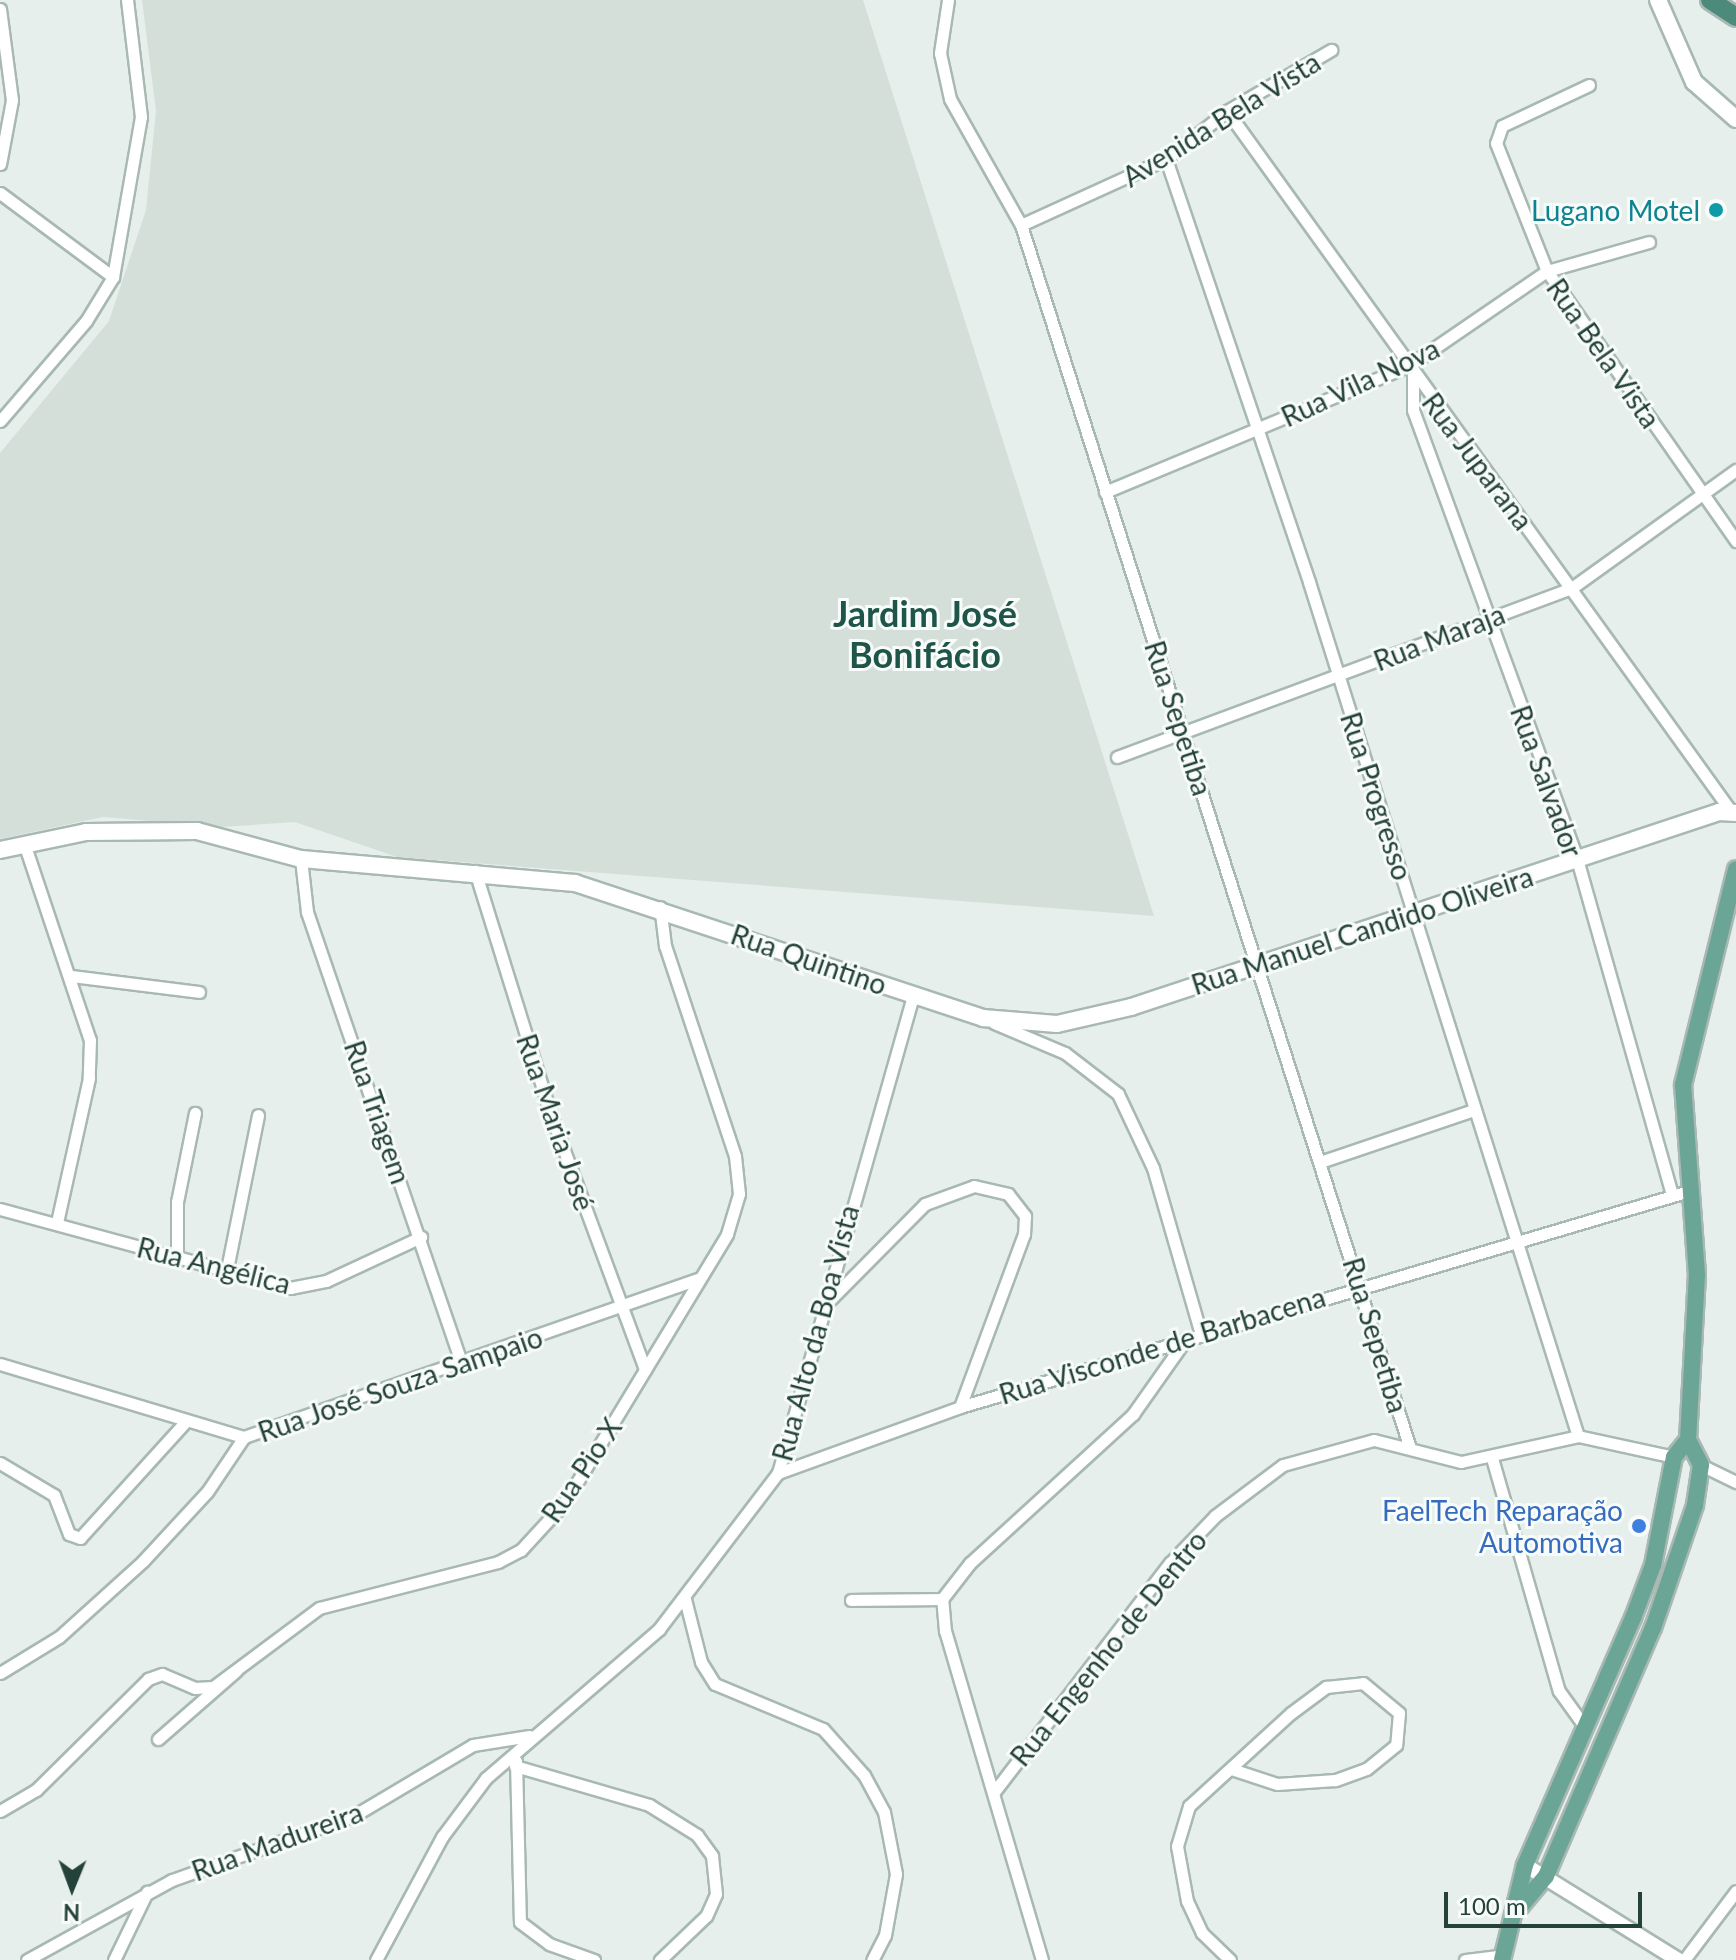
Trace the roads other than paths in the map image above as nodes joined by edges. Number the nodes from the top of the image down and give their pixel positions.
1 (127, 0) edge
2 (948, 0) edge
3 (1658, 0) edge
4 (1710, 0) edge
5 (0, 9) edge
6 (1736, 17) edge
7 (1331, 50) dead end
8 (1589, 85) dead end
9 (1227, 111) junction
10 (1736, 119) edge
11 (1166, 159) junction
12 (0, 164) edge
13 (0, 193) edge
14 (1021, 225) junction
15 (1649, 242) dead end
16 (1547, 271) junction
17 (113, 277) junction
18 (1410, 369) junction
19 (0, 421) edge
20 (1257, 429) junction
21 (1736, 470) edge
22 (1105, 492) junction
23 (1704, 496) junction
24 (1736, 541) edge
25 (1573, 587) junction
26 (1487, 618) junction
27 (1338, 675) junction
28 (1183, 733) junction
29 (1117, 757) dead end
30 (1733, 812) edge
31 (25, 846) junction
32 (0, 850) edge
33 (301, 859) junction
34 (1577, 859) junction
35 (1736, 869) edge
36 (475, 871) junction
37 (660, 907) junction
38 (1415, 914) junction
39 (1259, 960) junction
40 (71, 976) junction
41 (199, 992) dead end
42 (913, 995) junction
43 (983, 1018) junction
44 (1474, 1110) junction
45 (195, 1113) dead end
46 (258, 1115) dead end
47 (1323, 1161) junction
48 (1689, 1191) junction
49 (1672, 1195) junction
50 (0, 1209) edge
51 (57, 1222) junction
52 (421, 1237) junction
53 (1517, 1238) junction
54 (177, 1259) junction
55 (226, 1274) junction
56 (699, 1279) junction
57 (1361, 1285) junction
58 (622, 1308) junction
59 (821, 1309) junction
60 (1201, 1334) junction
61 (1186, 1339) junction
62 (0, 1364) edge
63 (462, 1364) junction
64 (645, 1369) junction
65 (960, 1407) junction
66 (186, 1421) junction
67 (1578, 1436) junction
68 (244, 1437) junction
69 (1688, 1440) junction
70 (1409, 1445) junction
71 (1674, 1457) junction
72 (1492, 1458) junction
73 (0, 1463) edge
74 (1701, 1465) junction
75 (778, 1473) junction
76 (1736, 1482) edge
77 (685, 1599) junction
78 (942, 1599) junction
79 (851, 1600) dead end
80 (1633, 1618) junction
81 (1653, 1628) junction
82 (237, 1666) junction
83 (0, 1673) edge
84 (1585, 1727) junction
85 (530, 1735) junction
86 (158, 1739) dead end
87 (517, 1749) junction
88 (1600, 1753) junction
89 (515, 1766) junction
90 (1231, 1769) junction
91 (994, 1792) junction
92 (0, 1811) edge
93 (1525, 1865) junction
94 (1546, 1876) junction
95 (1736, 1891) edge
96 (147, 1892) junction
97 (1520, 1907) junction
98 (1502, 1958) edge
99 (27, 1960) edge
100 (114, 1960) edge
101 (376, 1960) edge
102 (594, 1960) edge
103 (660, 1960) edge
104 (872, 1960) edge
105 (1042, 1960) edge
106 (1230, 1960) edge
107 (1465, 1960) edge
108 (1678, 1960) edge
109 (1684, 1960) edge

1 - 17 street
2 - 14 street, Rua Sepetiba
3 - 10 main road
4 - 6 highway
5 - 12 street
7 - 9 street, Avenida Bela Vista
8 - 16 street, Rua Bela Vista
9 - 11 street, Avenida Bela Vista
9 - 18 street, Rua Juparana
11 - 14 street, Avenida Bela Vista
11 - 20 street, Rua Progresso
13 - 17 street
14 - 22 street, Rua Sepetiba
15 - 16 street, Rua Vila Nova
16 - 18 street, Rua Vila Nova
16 - 23 street, Rua Bela Vista
17 - 19 street
18 - 20 street, Rua Vila Nova
18 - 25 street, Rua Juparana
18 - 26 street, Rua Salvador
20 - 22 street, Rua Vila Nova
20 - 27 street, Rua Progresso
21 - 23 street, Rua Maraja
22 - 28 street, Rua Sepetiba
23 - 24 street, Rua Bela Vista
23 - 25 street, Rua Maraja
25 - 26 street, Rua Maraja
25 - 30 street, Rua Juparana
26 - 27 street, Rua Maraja
26 - 34 street, Rua Salvador
27 - 28 street, Rua Maraja
27 - 38 street, Rua Progresso
28 - 29 street, Rua Maraja
28 - 39 street, Rua Sepetiba
30 - 34 main road, Rua Manuel Candido Oliveira
31 - 32 main road, Rua Quintino
31 - 33 main road, Rua Quintino
31 - 40 street
33 - 36 main road, Rua Quintino
33 - 52 street, Rua Triagem
34 - 38 main road, Rua Manuel Candido Oliveira
34 - 49 street, Rua Salvador
35 - 48 main road
36 - 37 main road, Rua Quintino
36 - 58 street, Rua Maria José
37 - 42 main road, Rua Quintino
37 - 56 street, Rua Pio X
38 - 39 main road, Rua Manuel Candido Oliveira
38 - 44 street, Rua Progresso
39 - 43 main road, Rua Manuel Candido Oliveira
39 - 47 street, Rua Sepetiba
40 - 41 street
40 - 51 street
42 - 43 main road, Rua Quintino
42 - 59 street, Rua Alto da Boa Vista
43 - 60 street, Rua Quintino
44 - 47 street
44 - 53 street, Rua Progresso
45 - 54 street
46 - 55 street
47 - 57 street, Rua Sepetiba
48 - 49 street, Rua Visconde de Barbacena
48 - 69 main road
49 - 53 street, Rua Visconde de Barbacena
50 - 51 street, Rua Angélica
51 - 54 street, Rua Angélica
52 - 55 street, Rua Angélica
52 - 63 street, Rua Triagem
53 - 57 street, Rua Visconde de Barbacena
53 - 67 street, Rua Progresso
54 - 55 street, Rua Angélica
56 - 58 street, Rua José Souza Sampaio
56 - 64 street, Rua Pio X
57 - 60 street, Rua Visconde de Barbacena
57 - 70 street, Rua Sepetiba
58 - 63 street, Rua José Souza Sampaio
58 - 64 street, Rua Maria José
59 - 65 street
59 - 75 street, Rua Alto da Boa Vista
60 - 61 street, Rua Visconde de Barbacena
61 - 65 street, Rua Visconde de Barbacena
61 - 78 street
62 - 66 street
63 - 68 street, Rua José Souza Sampaio
64 - 82 street, Rua Pio X
65 - 75 street, Rua Visconde de Barbacena
66 - 68 street
66 - 73 street
67 - 71 street
67 - 72 street, Rua Engenho de Dentro
68 - 83 street, Rua José Souza Sampaio
69 - 71 main road
69 - 74 main road
70 - 72 street, Rua Engenho de Dentro
70 - 91 street, Rua Engenho de Dentro
71 - 80 main road
72 - 84 street
74 - 76 street
74 - 81 main road
75 - 77 street, Rua Alto da Boa Vista
77 - 85 street, Rua Alto da Boa Vista
77 - 104 street
78 - 79 street
78 - 91 street
80 - 81 main road
80 - 84 main road
81 - 88 main road
82 - 86 street
82 - 92 street, Rua Pio X
84 - 88 main road
84 - 93 main road
85 - 87 street, Rua Alto da Boa Vista
85 - 96 street, Rua Madureira
87 - 89 street
87 - 101 street, Rua Alto da Boa Vista
88 - 94 main road
89 - 102 street
89 - 103 street
90 - 90 street
90 - 106 street
91 - 105 street
93 - 94 street
93 - 97 main road
94 - 97 main road
94 - 108 street
95 - 109 street
96 - 99 street, Rua Madureira
96 - 100 street
97 - 98 main road
98 - 107 street

